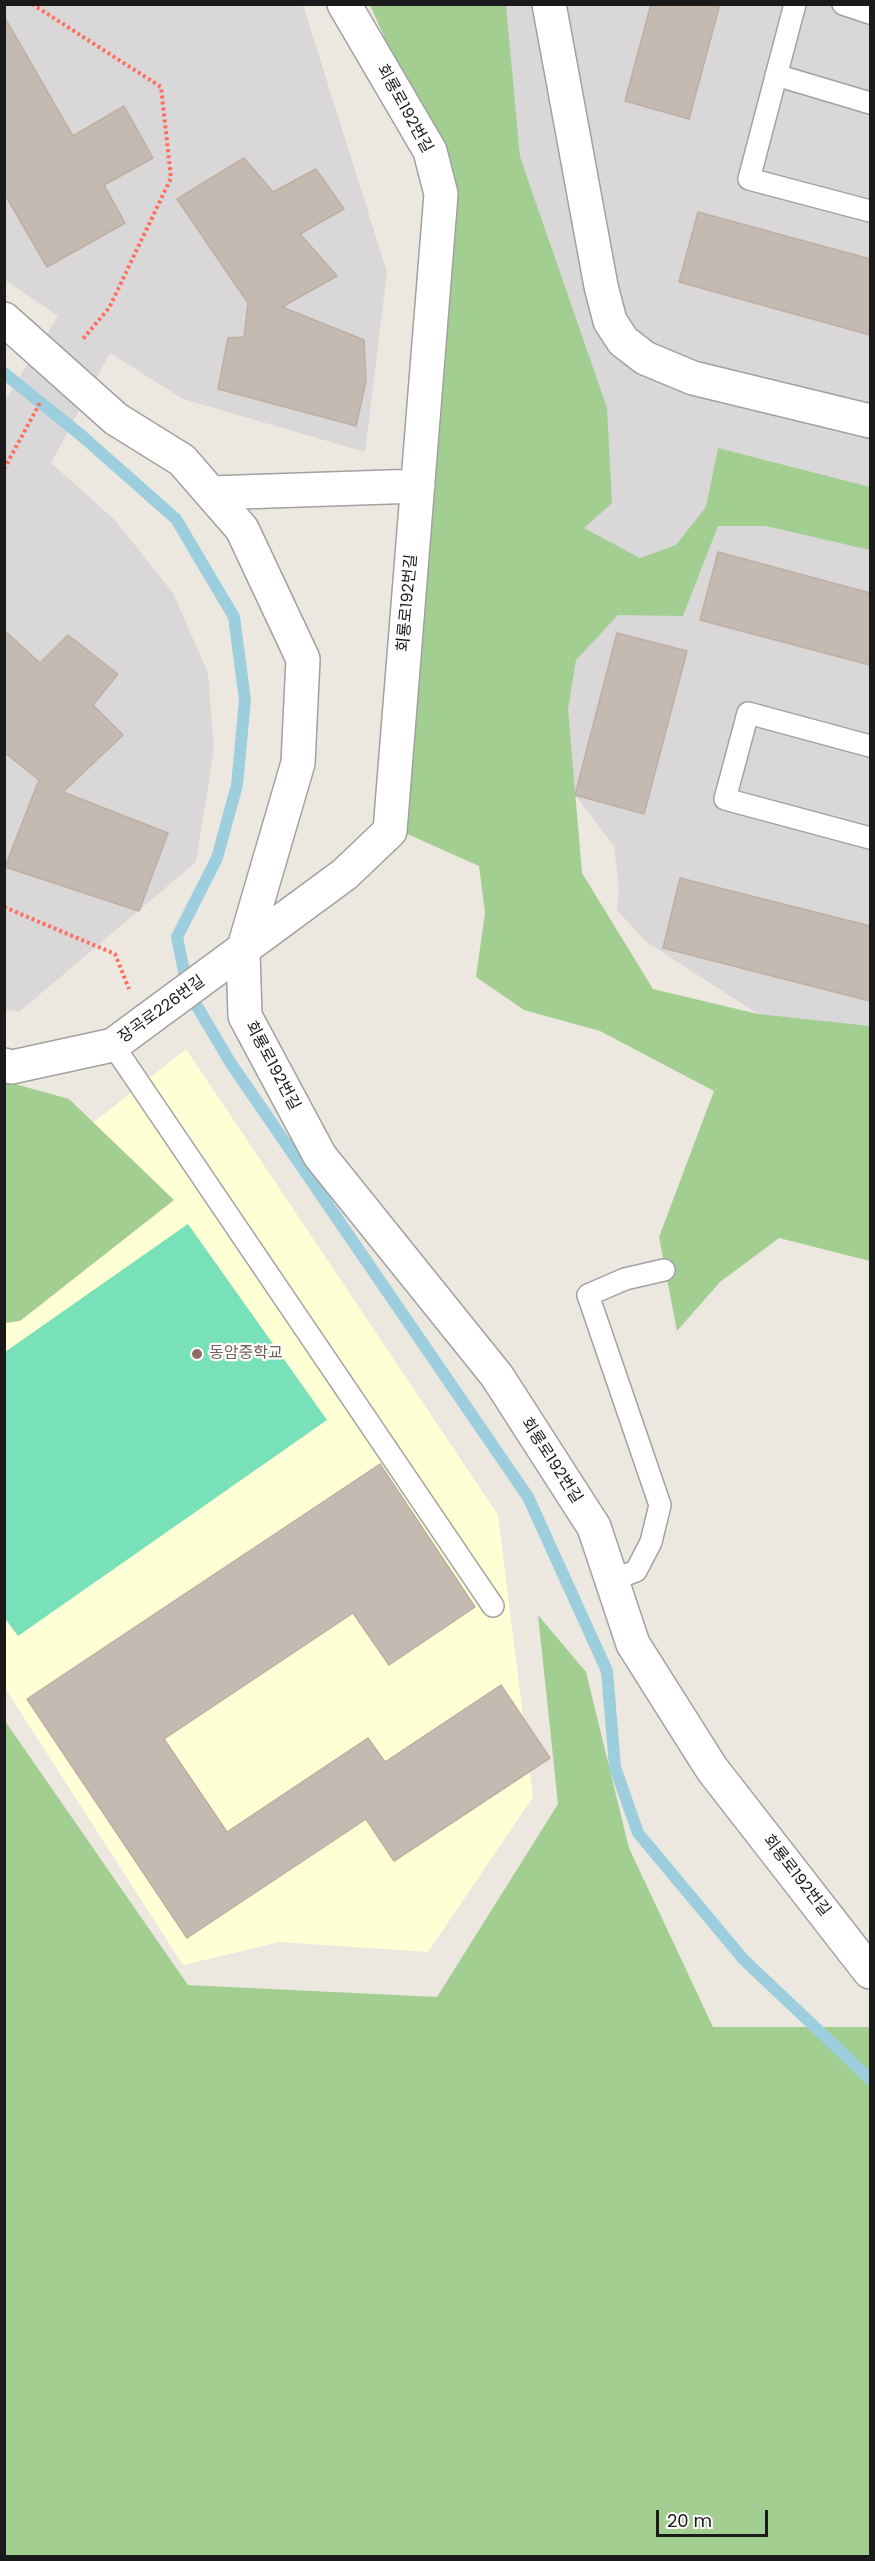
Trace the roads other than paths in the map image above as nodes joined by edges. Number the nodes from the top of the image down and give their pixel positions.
1 (344, 4) edge
2 (549, 4) edge
3 (795, 4) edge
4 (843, 4) edge
5 (870, 13) edge
6 (776, 75) junction
7 (870, 104) edge
8 (870, 211) edge
9 (4, 319) edge
10 (870, 421) edge
11 (418, 486) junction
12 (211, 492) junction
13 (870, 746) edge
14 (870, 838) edge
15 (235, 957) junction
16 (127, 1035) junction
17 (4, 1065) edge
18 (664, 1270) dead end
19 (612, 1580) junction
20 (493, 1606) dead end
21 (870, 1972) edge

1 - 11 street, 회룡로192번길
2 - 10 street
3 - 6 lane
4 - 5 lane
6 - 7 lane
6 - 8 lane
9 - 12 street
11 - 12 street
11 - 15 street, 회룡로192번길
12 - 15 street
13 - 14 lane
15 - 16 street, 장곡로226번길
15 - 19 street, 회룡로192번길
16 - 17 street, 장곡로226번길
16 - 20 lane
18 - 19 lane
19 - 21 street, 회룡로192번길

